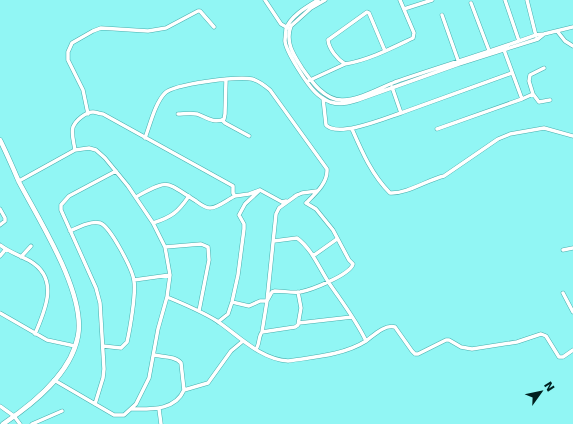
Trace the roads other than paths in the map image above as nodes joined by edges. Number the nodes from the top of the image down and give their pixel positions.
1 (265, 0) edge
2 (318, 0) edge
3 (325, 0) edge
4 (400, 0) edge
5 (432, 0) edge
6 (504, 0) edge
7 (527, 0) edge
8 (311, 2) edge
9 (472, 3) dead end
10 (404, 9) junction
11 (442, 15) dead end
12 (214, 27) dead end
13 (573, 27) edge
14 (288, 29) junction
15 (557, 31) junction
16 (544, 34) junction
17 (536, 35) junction
18 (538, 39) junction
19 (519, 41) junction
20 (573, 46) edge
21 (504, 50) junction
22 (384, 51) junction
23 (489, 52) junction
24 (459, 63) junction
25 (345, 64) junction
26 (544, 68) dead end
27 (512, 74) junction
28 (226, 80) junction
29 (309, 81) junction
30 (392, 87) junction
31 (533, 94) junction
32 (323, 98) junction
33 (522, 99) junction
34 (550, 100) dead end
35 (401, 113) junction
36 (88, 114) junction
37 (178, 114) dead end
38 (222, 120) junction
39 (352, 129) junction
40 (437, 129) dead end
41 (249, 136) dead end
42 (573, 136) edge
43 (145, 138) junction
44 (0, 140) edge
45 (75, 150) junction
46 (116, 171) junction
47 (19, 181) junction
48 (260, 190) junction
49 (297, 195) junction
50 (189, 196) junction
51 (235, 196) junction
52 (136, 197) junction
53 (306, 203) junction
54 (0, 209) edge
55 (153, 223) junction
56 (0, 225) edge
57 (70, 231) junction
58 (337, 239) junction
59 (274, 241) junction
60 (0, 245) edge
61 (31, 246) dead end
62 (165, 247) junction
63 (573, 248) edge
64 (6, 249) junction
65 (563, 250) dead end
66 (0, 256) edge
67 (313, 256) junction
68 (21, 257) junction
69 (170, 275) junction
70 (134, 280) junction
71 (328, 282) junction
72 (298, 292) junction
73 (563, 293) dead end
74 (167, 297) junction
75 (267, 301) junction
76 (232, 302) junction
77 (199, 311) junction
78 (573, 312) edge
79 (0, 313) edge
80 (352, 317) junction
81 (218, 322) junction
82 (299, 323) junction
83 (262, 332) junction
84 (35, 334) junction
85 (243, 341) junction
86 (366, 341) junction
87 (75, 346) junction
88 (103, 346) junction
89 (256, 349) junction
90 (573, 350) edge
91 (154, 356) junction
92 (54, 380) junction
93 (184, 390) junction
94 (95, 404) junction
95 (0, 406) edge
96 (132, 408) junction
97 (159, 409) junction
98 (62, 411) dead end
99 (14, 416) junction
100 (3, 424) edge
101 (20, 424) edge
102 (32, 424) edge
103 (161, 424) edge

1 - 14 street
2 - 8 street
3 - 14 street
4 - 10 street
5 - 10 street
6 - 19 street
7 - 17 street
8 - 14 street
9 - 23 street
10 - 22 street
11 - 24 street
12 - 36 street
13 - 15 street
14 - 29 street
15 - 16 street
15 - 20 street
16 - 17 street
16 - 18 street
17 - 18 street
17 - 19 street
18 - 21 street
19 - 23 street
21 - 23 street
21 - 27 street
22 - 25 street
22 - 25 street
23 - 24 street
24 - 29 street
24 - 30 street
25 - 29 street
26 - 31 street
27 - 33 street
27 - 35 street
28 - 38 street
28 - 43 street
28 - 53 street
29 - 32 street
30 - 32 street
30 - 35 street
31 - 33 street
31 - 34 street
32 - 39 street
33 - 40 street
35 - 39 street
36 - 43 street
36 - 45 street
37 - 38 street
38 - 41 street
39 - 42 street
43 - 51 street
44 - 47 main road
45 - 46 street
45 - 47 street
46 - 52 street
46 - 57 street
47 - 87 main road
48 - 49 street
48 - 51 street
48 - 76 street
49 - 53 street
49 - 59 street
50 - 51 street
50 - 52 street
50 - 55 street
52 - 55 street
53 - 58 street
54 - 56 street
55 - 62 street
57 - 70 street
57 - 88 street
58 - 67 street
58 - 71 street
59 - 67 street
59 - 75 street
60 - 64 street
61 - 68 street
62 - 69 street
62 - 77 street
63 - 65 street
64 - 66 street
64 - 68 street
67 - 71 street
68 - 84 street
69 - 70 street
69 - 74 street
70 - 88 street
71 - 72 street
71 - 80 street
72 - 75 street
72 - 82 street
73 - 78 street
74 - 77 street
74 - 91 street
75 - 76 street
75 - 83 street
76 - 81 street
77 - 81 street
79 - 84 street
80 - 82 street
80 - 86 street
81 - 85 street
82 - 83 street
83 - 89 street
84 - 87 street
85 - 89 street
85 - 93 street
86 - 89 street
86 - 90 street
87 - 92 main road
88 - 94 street
91 - 93 street
91 - 96 street
92 - 94 street
92 - 99 main road
93 - 97 street
94 - 96 street
95 - 99 street
96 - 97 street
97 - 103 street
98 - 102 street
99 - 100 main road
99 - 101 street

